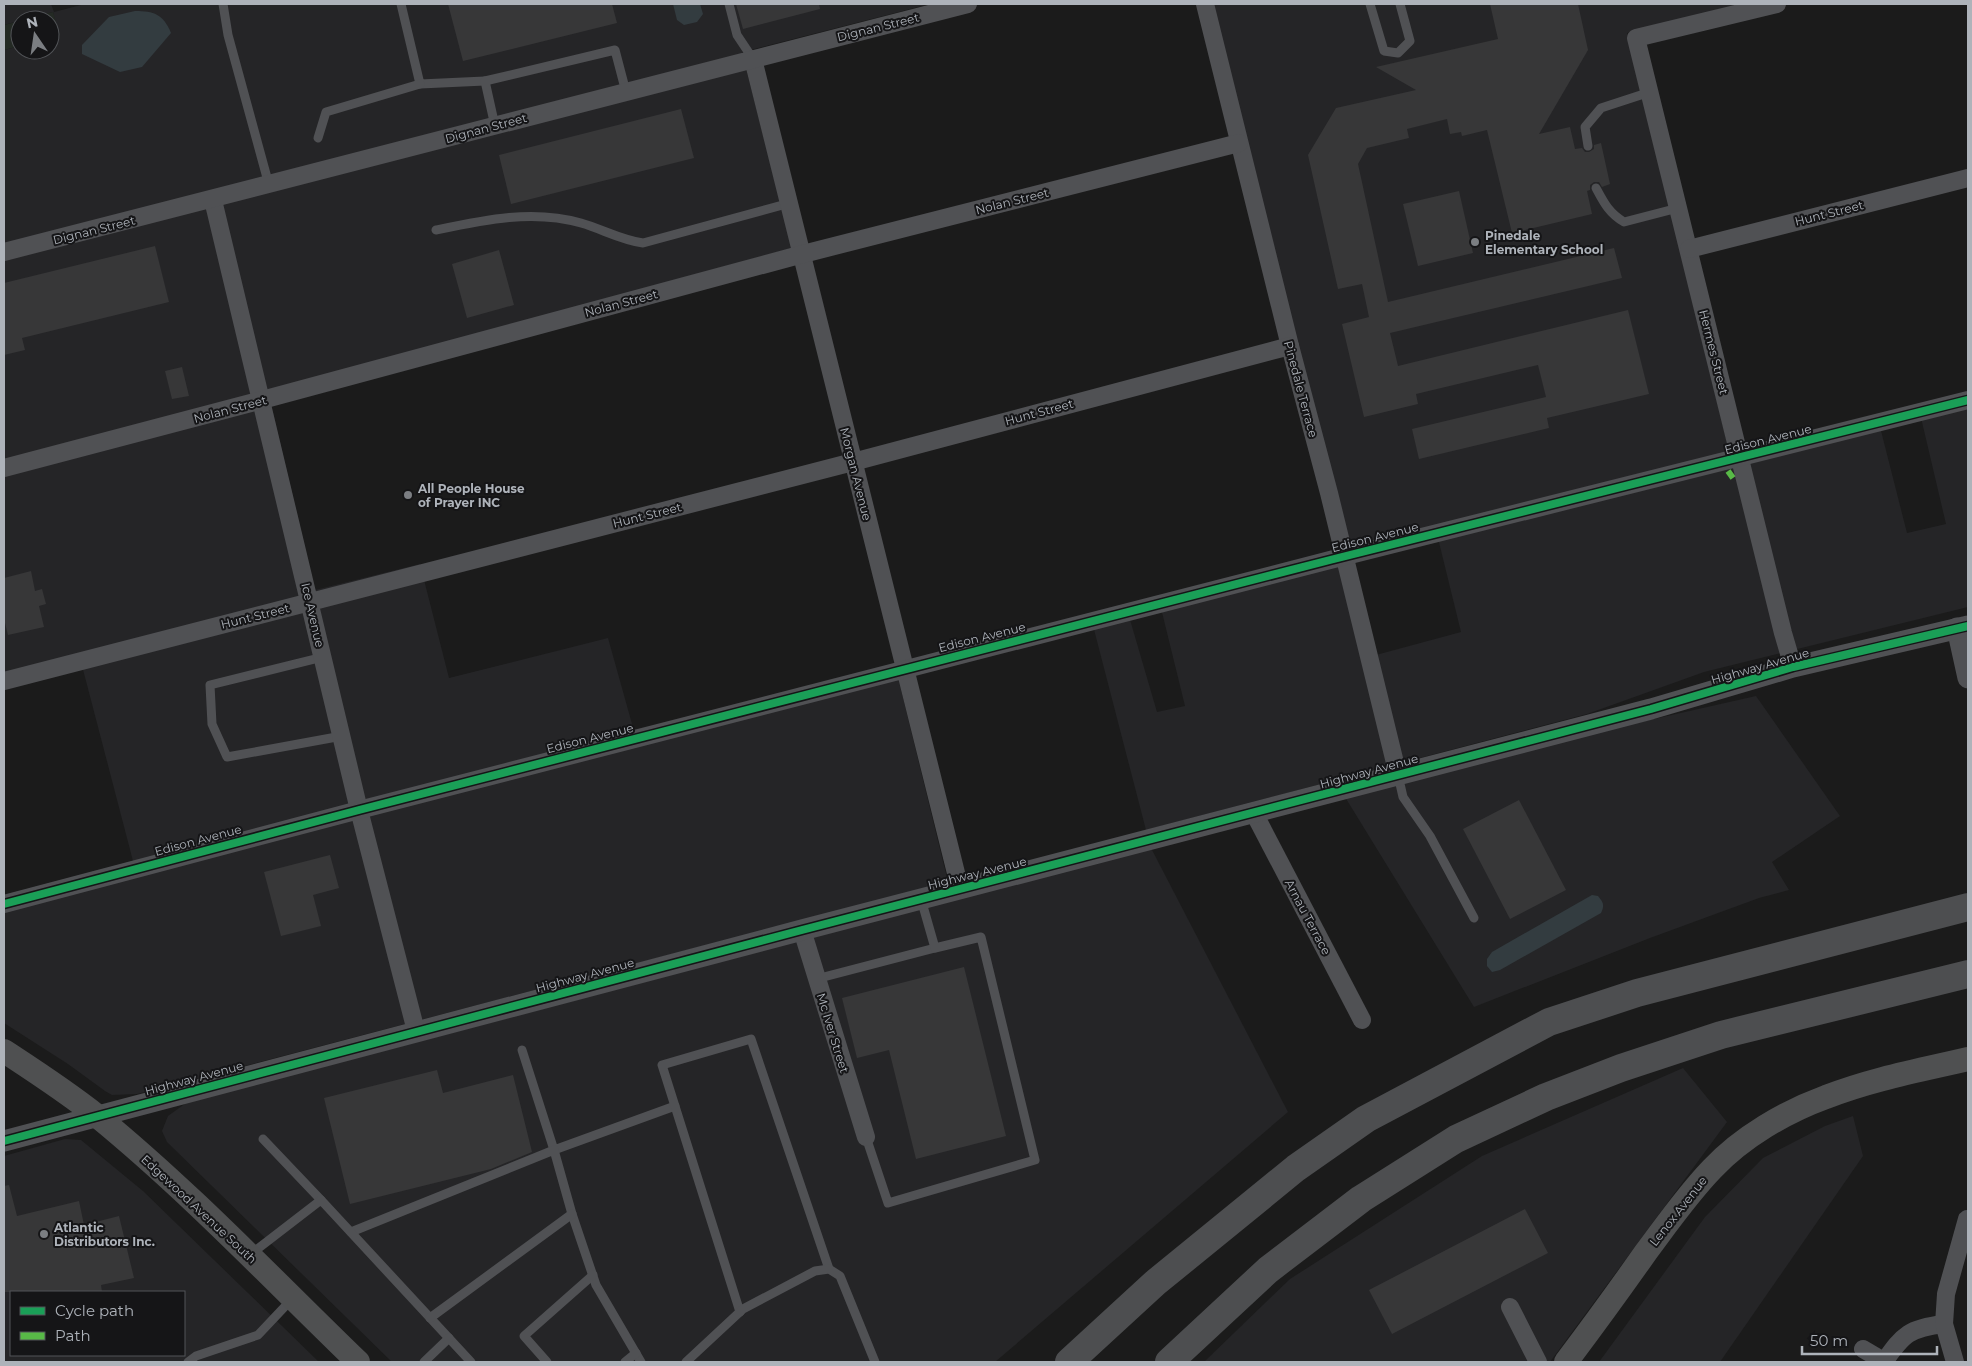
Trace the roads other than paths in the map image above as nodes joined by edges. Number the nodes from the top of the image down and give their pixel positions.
1 (223, 4) edge
2 (401, 4) edge
3 (729, 4) edge
4 (968, 4) edge
5 (1204, 4) edge
6 (1370, 4) edge
7 (1400, 4) edge
8 (1777, 4) edge
9 (753, 59) junction
10 (486, 81) junction
11 (420, 84) junction
12 (626, 92) junction
13 (1650, 92) junction
14 (495, 126) junction
15 (318, 138) dead end
16 (1239, 143) junction
17 (1588, 146) dead end
18 (1968, 178) edge
19 (269, 185) junction
20 (1596, 188) dead end
21 (214, 200) junction
22 (790, 203) junction
23 (1678, 208) junction
24 (436, 230) dead end
25 (1689, 249) junction
26 (4, 252) edge
27 (803, 254) junction
28 (1290, 346) junction
29 (262, 400) junction
30 (1968, 400) edge
31 (1741, 457) junction
32 (853, 462) junction
33 (4, 468) edge
34 (1343, 556) junction
35 (310, 602) junction
36 (1962, 627) edge
37 (323, 657) junction
38 (1794, 667) junction
39 (906, 668) junction
40 (1968, 678) edge
41 (4, 681) edge
42 (342, 736) junction
43 (1398, 775) junction
44 (359, 810) junction
45 (1254, 814) junction
46 (960, 888) junction
47 (921, 899) junction
48 (4, 904) edge
49 (1968, 907) edge
50 (1474, 918) dead end
51 (802, 930) junction
52 (935, 948) junction
53 (1968, 974) edge
54 (816, 979) junction
55 (1362, 1020) dead end
56 (416, 1031) junction
57 (522, 1050) dead end
58 (4, 1051) edge
59 (1968, 1059) edge
60 (675, 1106) junction
61 (96, 1116) junction
62 (866, 1137) joint
63 (263, 1139) dead end
64 (4, 1141) edge
65 (554, 1150) junction
66 (321, 1200) junction
67 (572, 1214) junction
68 (1967, 1219) dead end
69 (352, 1232) junction
70 (249, 1256) junction
71 (830, 1269) junction
72 (593, 1275) junction
73 (293, 1299) junction
74 (1510, 1307) dead end
75 (740, 1312) junction
76 (430, 1318) junction
77 (1944, 1324) junction
78 (448, 1338) junction
79 (1863, 1349) dead end
80 (636, 1353) junction
81 (188, 1362) edge
82 (358, 1362) edge
83 (424, 1362) edge
84 (470, 1362) edge
85 (547, 1362) edge
86 (625, 1362) edge
87 (641, 1362) edge
88 (686, 1362) edge
89 (875, 1362) edge
90 (1069, 1362) edge
91 (1169, 1362) edge
92 (1538, 1362) edge
93 (1567, 1362) edge
94 (1884, 1362) edge
95 (1955, 1362) edge

1 - 19 lane
2 - 11 lane
3 - 9 lane
4 - 9 street, Dignan Street
5 - 16 street, Pinedale Terrace
6 - 7 lane
8 - 13 street, Hermes Street
9 - 12 street, Dignan Street
9 - 22 street, Morgan Avenue
10 - 11 lane
10 - 12 lane
10 - 14 lane
11 - 15 lane
12 - 14 street, Dignan Street
13 - 17 lane
13 - 23 street, Hermes Street
14 - 19 street, Dignan Street
16 - 27 street, Nolan Street
16 - 28 street, Pinedale Terrace
18 - 25 street, Hunt Street
19 - 21 street, Dignan Street
20 - 23 lane
21 - 26 street, Dignan Street
21 - 29 street, Ice Avenue
22 - 24 lane
22 - 27 street, Morgan Avenue
23 - 25 street, Hermes Street
25 - 31 street, Hermes Street
27 - 29 street, Nolan Street
27 - 32 street, Morgan Avenue
28 - 32 street, Hunt Street
28 - 34 street, Pinedale Terrace
29 - 33 street, Nolan Street
29 - 35 street, Ice Avenue
30 - 31 street, Edison Avenue
31 - 34 street, Edison Avenue
31 - 38 street, Hermes Street
32 - 35 street, Hunt Street
32 - 39 street, Morgan Avenue
34 - 39 street, Edison Avenue
34 - 43 street, Pinedale Terrace
35 - 37 street, Ice Avenue
35 - 41 street, Hunt Street
36 - 38 street, Highway Avenue
36 - 40 street
37 - 42 street, Ice Avenue
37 - 42 lane
38 - 43 street, Highway Avenue
39 - 44 street, Edison Avenue
39 - 46 street, Morgan Avenue
42 - 44 street, Ice Avenue
43 - 45 street, Highway Avenue
43 - 50 lane
44 - 48 street, Edison Avenue
44 - 56 street, Ice Avenue
45 - 46 street, Highway Avenue
45 - 55 street, Arnau Terrace
46 - 47 street, Highway Avenue
47 - 51 street, Highway Avenue
47 - 52 lane
49 - 90 highway
51 - 54 street, Mc Iver Street
51 - 56 street, Highway Avenue
52 - 54 lane
52 - 62 lane
53 - 91 highway
54 - 62 street, Mc Iver Street
56 - 61 street, Highway Avenue
57 - 65 lane
58 - 61 main road, Edgewood Avenue South
59 - 93 main road, Lenox Avenue
60 - 65 lane
60 - 71 lane
60 - 75 lane
61 - 64 street, Highway Avenue
61 - 70 main road, Edgewood Avenue South
63 - 66 lane
65 - 67 lane
65 - 69 lane
66 - 69 lane
66 - 70 lane
67 - 72 lane
67 - 76 lane
68 - 77 street
69 - 76 lane
70 - 73 main road, Edgewood Avenue South
71 - 75 lane
71 - 89 lane
72 - 80 lane
72 - 85 lane
73 - 81 lane
73 - 82 main road, Edgewood Avenue South
74 - 92 street
75 - 88 lane
76 - 78 lane
77 - 94 street
77 - 95 street
78 - 83 lane
78 - 84 lane
79 - 94 street
80 - 86 lane
80 - 87 lane

